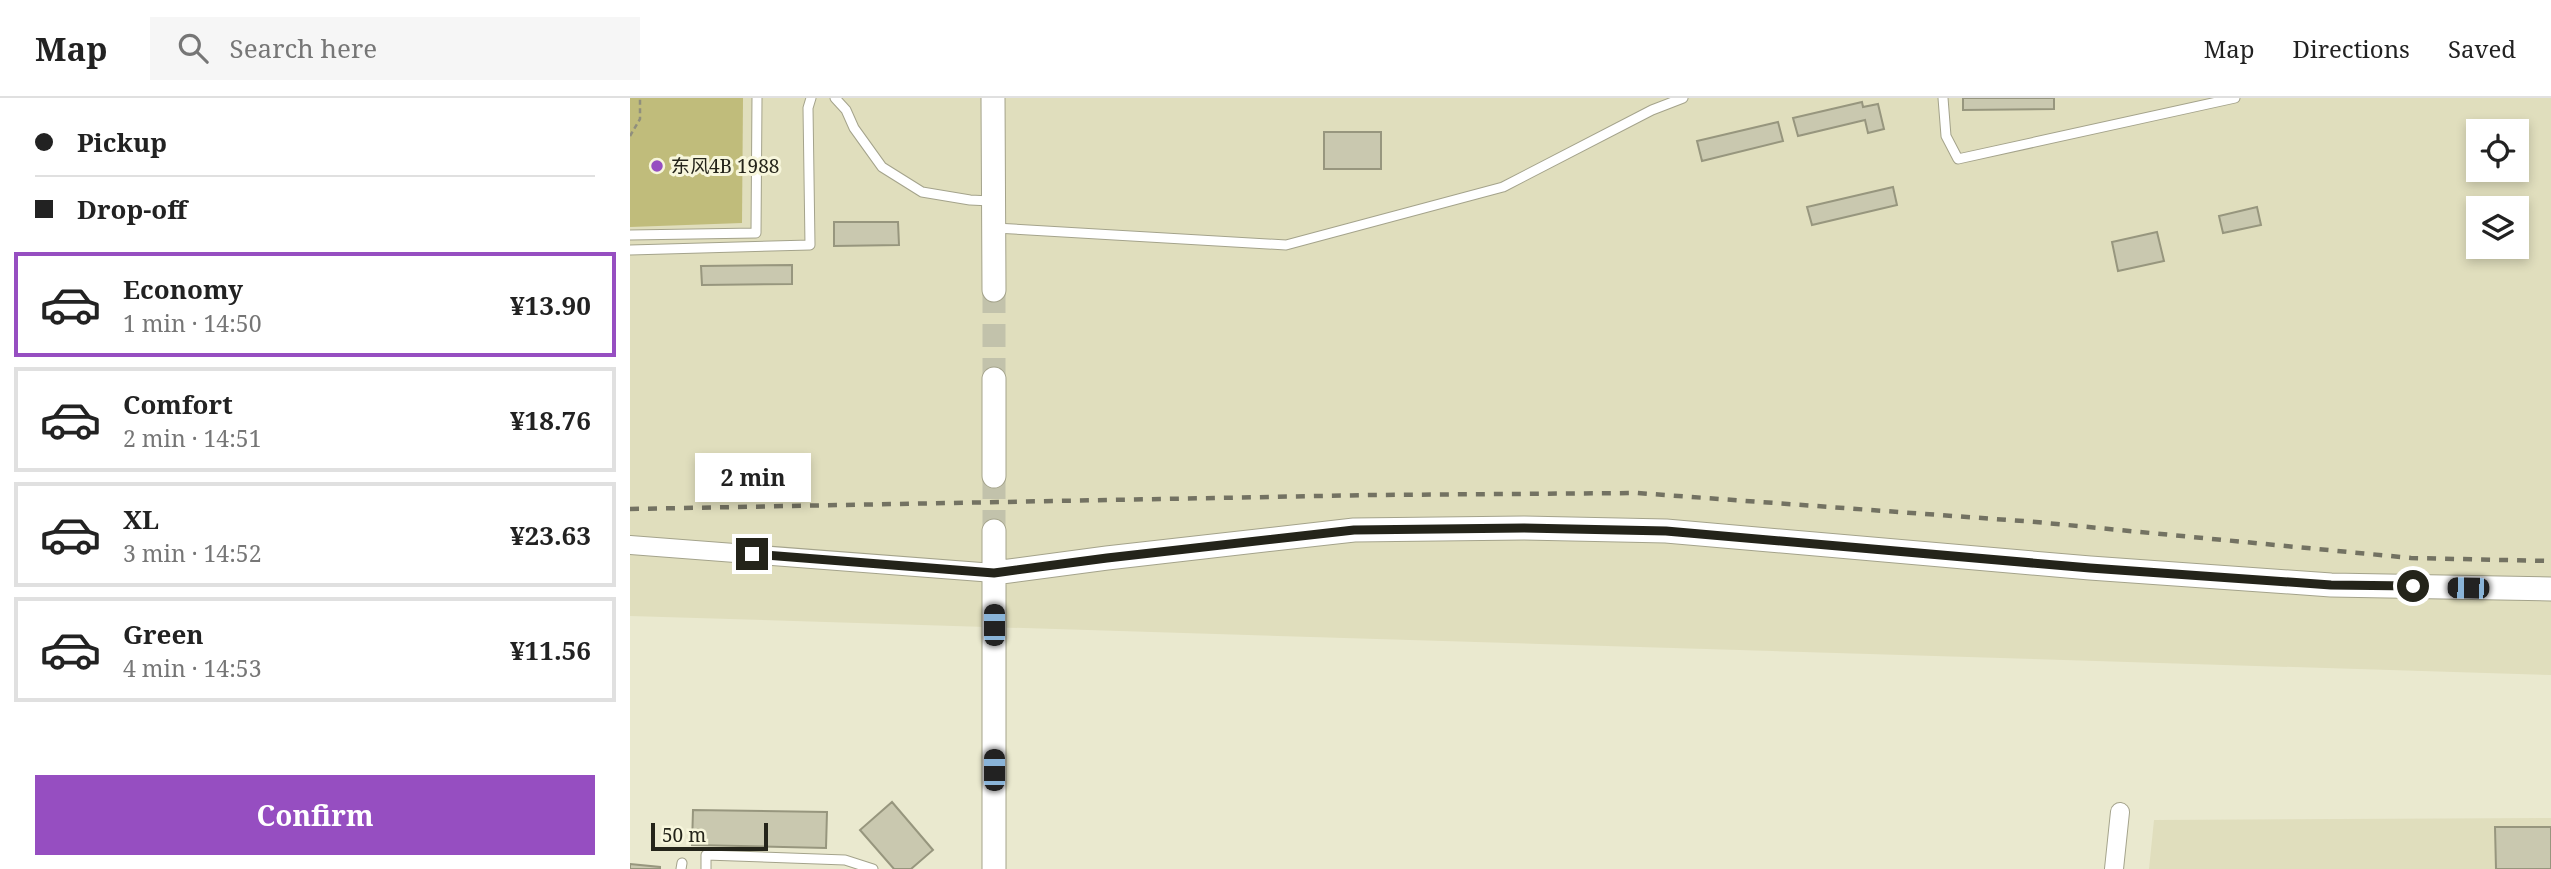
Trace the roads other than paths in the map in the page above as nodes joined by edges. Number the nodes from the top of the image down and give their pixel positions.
1 (757, 98) edge
2 (811, 98) edge
3 (835, 98) edge
4 (993, 98) edge
5 (1683, 98) edge
6 (1943, 98) edge
7 (2235, 98) edge
8 (993, 201) junction
9 (993, 228) junction
10 (630, 234) edge
11 (630, 250) edge
12 (994, 290) tunnel mouth
13 (994, 379) tunnel mouth
14 (994, 475) tunnel mouth
15 (994, 531) tunnel mouth
16 (630, 545) edge
17 (994, 573) junction
18 (2551, 589) edge
19 (2120, 812) dead end
20 (706, 869) edge
21 (873, 869) edge
22 (994, 869) edge
23 (2114, 869) edge

1 - 10 lane
2 - 11 lane
3 - 8 lane
4 - 8 street
5 - 9 lane
6 - 7 lane
8 - 9 street
9 - 12 street
13 - 14 street
15 - 17 street
16 - 17 street
17 - 18 street
17 - 22 street
19 - 23 street
20 - 21 lane

